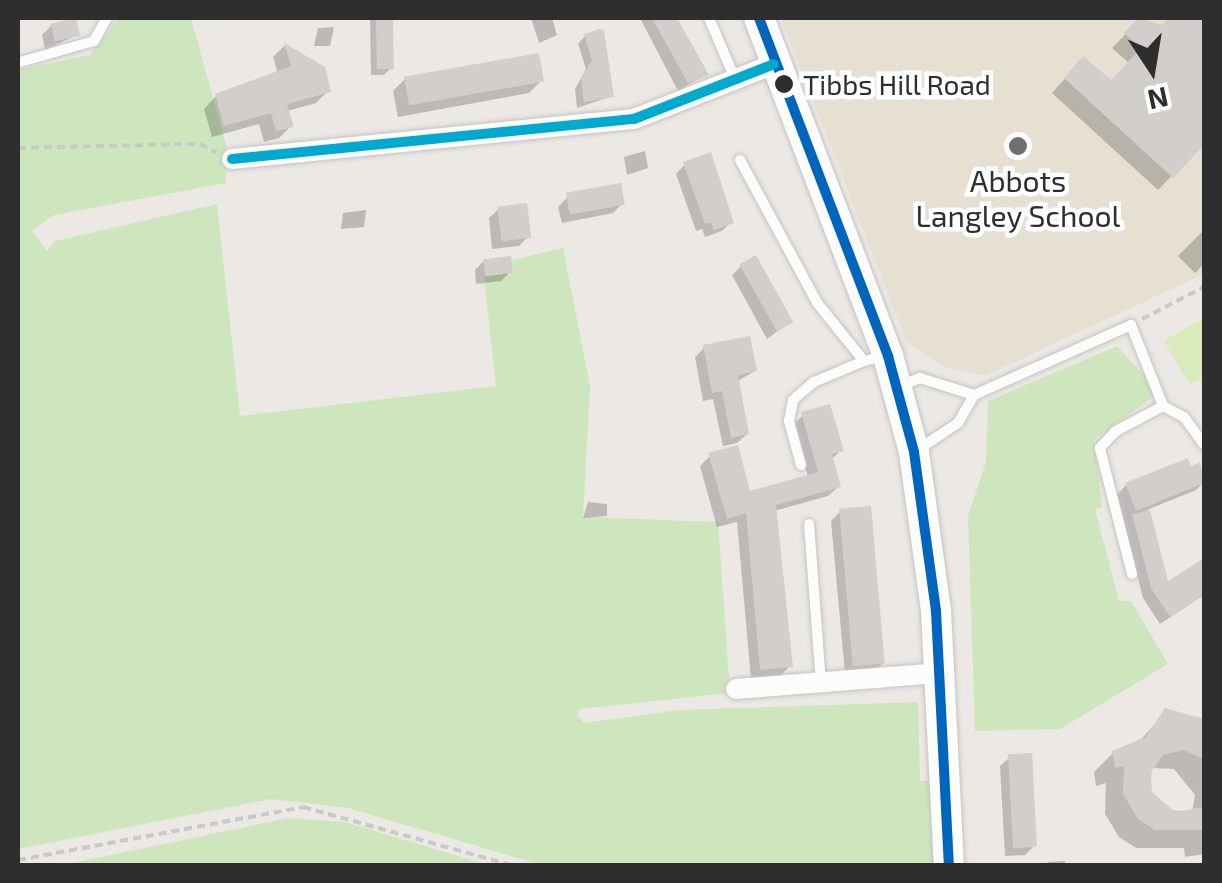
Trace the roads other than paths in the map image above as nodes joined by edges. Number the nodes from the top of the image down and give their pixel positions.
1 (108, 18) edge
2 (709, 18) edge
3 (759, 18) edge
4 (20, 62) edge
5 (774, 64) junction
6 (735, 80) junction
7 (232, 159) road end
8 (740, 160) dead end
9 (876, 358) junction
10 (898, 387) junction
11 (974, 395) junction
12 (1163, 406) junction
13 (1204, 445) edge
14 (914, 452) junction
15 (801, 466) dead end
16 (810, 524) dead end
17 (1132, 574) dead end
18 (940, 673) junction
19 (821, 682) junction
20 (736, 689) dead end
21 (949, 866) edge

1 - 4 lane
2 - 6 lane
3 - 5 street
5 - 6 street
5 - 9 street
6 - 7 street
8 - 9 lane
9 - 10 street
9 - 15 lane
10 - 11 lane
10 - 14 street
11 - 12 lane
11 - 14 lane
12 - 13 lane
12 - 17 lane
14 - 18 street
16 - 19 lane
18 - 19 street
18 - 21 street
19 - 20 street

